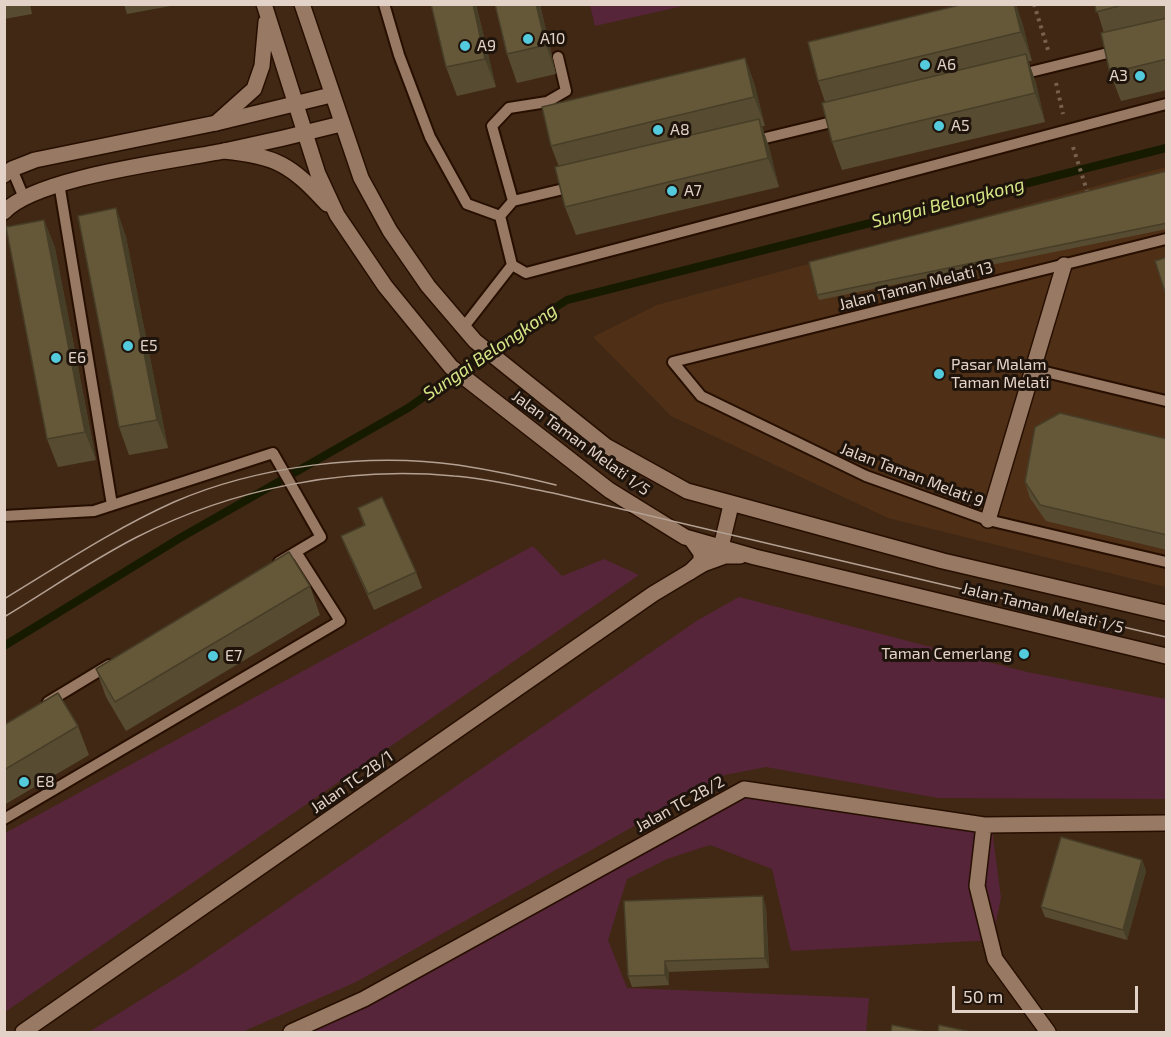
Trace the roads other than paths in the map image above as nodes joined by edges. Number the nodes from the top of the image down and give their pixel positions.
1 (302, 4) edge
2 (384, 4) edge
3 (265, 10) edge
4 (1132, 47) edge
5 (558, 57) dead end
6 (1006, 78) edge
7 (331, 95) junction
8 (294, 104) junction
9 (1167, 104) edge
10 (857, 116) edge
11 (216, 123) junction
12 (341, 124) junction
13 (304, 133) junction
14 (742, 144) edge
15 (224, 151) junction
16 (8, 172) edge
17 (59, 183) junction
18 (582, 184) edge
19 (24, 198) junction
20 (513, 201) junction
21 (4, 212) edge
22 (337, 215) junction
23 (500, 216) junction
24 (1167, 239) edge
25 (512, 265) junction
26 (1064, 265) junction
27 (463, 327) junction
28 (673, 362) joint
29 (1034, 369) junction
30 (1167, 401) edge
31 (112, 505) junction
32 (731, 505) junction
33 (4, 516) edge
34 (988, 520) junction
35 (691, 539) junction
36 (720, 547) junction
37 (296, 552) junction
38 (755, 557) junction
39 (1167, 562) edge
40 (696, 568) junction
41 (266, 570) edge
42 (1167, 613) edge
43 (1167, 656) edge
44 (122, 657) edge
45 (33, 710) edge
46 (4, 819) edge
47 (1167, 823) edge
48 (984, 825) junction
49 (23, 1032) edge
50 (291, 1032) edge
51 (1048, 1032) edge

1 - 7 street, Jalan Taman Melati 1/5
2 - 23 lane
3 - 8 street, Jalan Taman Melati 1/5
3 - 11 street
4 - 6 lane
5 - 20 lane
7 - 8 street
7 - 12 street, Jalan Taman Melati 1/5
8 - 11 street
8 - 13 street, Jalan Taman Melati 1/5
9 - 25 lane
10 - 14 lane
11 - 16 street
12 - 13 street
12 - 27 street, Jalan Taman Melati 1/5
13 - 15 street
13 - 22 street, Jalan Taman Melati 1/5
15 - 17 street
15 - 22 street
16 - 19 lane
17 - 19 street
17 - 31 lane
18 - 20 lane
19 - 21 street
20 - 23 lane
22 - 35 street, Jalan Taman Melati 1/5
23 - 25 lane
24 - 26 lane, Jalan Taman Melati 13
25 - 27 lane
26 - 28 lane, Jalan Taman Melati 13
26 - 29 street
27 - 32 street, Jalan Taman Melati 1/5
28 - 34 lane, Jalan Taman Melati 9
29 - 30 lane
29 - 34 street
31 - 33 lane
31 - 37 lane
32 - 36 street
32 - 42 street, Jalan Taman Melati 1/5
34 - 39 lane, Jalan Taman Melati 9
35 - 36 street, Jalan Taman Melati 1/5
35 - 40 street
36 - 38 street, Jalan Taman Melati 1/5
36 - 40 street
37 - 41 lane
37 - 46 lane
38 - 40 street
38 - 43 street, Jalan Taman Melati 1/5
40 - 49 street, Jalan TC 2B/1
44 - 45 lane
47 - 48 street, Jalan TC 2B/2
48 - 50 street, Jalan TC 2B/2
48 - 51 street

